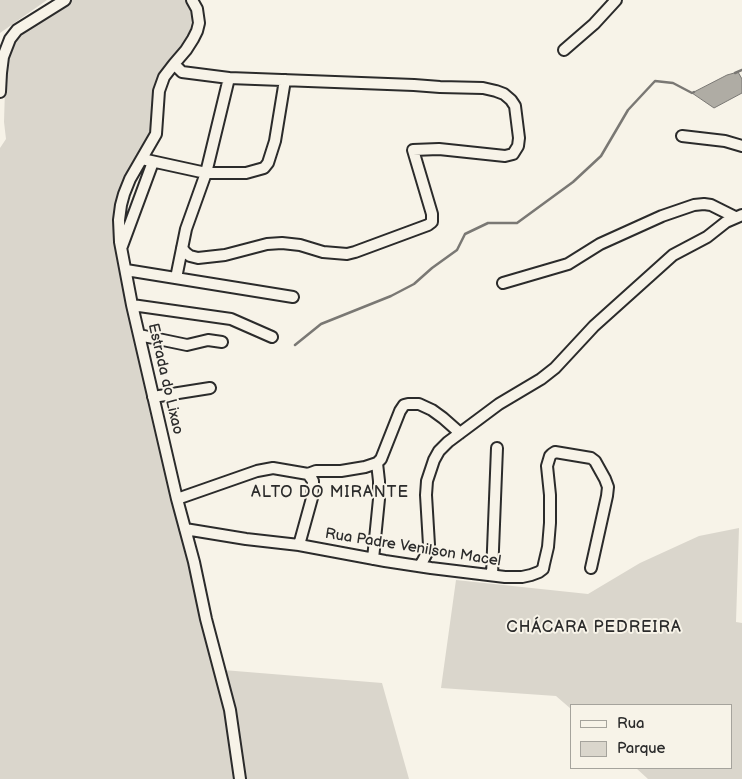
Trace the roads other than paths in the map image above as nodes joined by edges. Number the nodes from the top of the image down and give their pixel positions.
1 (65, 0) edge
2 (192, 0) edge
3 (616, 0) edge
4 (564, 50) dead end
5 (174, 64) junction
6 (229, 78) junction
7 (285, 80) junction
8 (0, 92) edge
9 (682, 136) dead end
10 (742, 146) edge
11 (147, 160) junction
12 (206, 173) junction
13 (739, 216) edge
14 (182, 248) junction
15 (121, 249) junction
16 (126, 270) junction
17 (176, 278) junction
18 (503, 283) dead end
19 (293, 297) dead end
20 (132, 305) junction
21 (139, 336) junction
22 (272, 337) dead end
23 (222, 342) dead end
24 (210, 388) dead end
25 (153, 397) junction
26 (460, 433) junction
27 (497, 448) dead end
28 (377, 463) junction
29 (308, 474) junction
30 (177, 499) junction
31 (185, 529) junction
32 (299, 545) junction
33 (373, 559) junction
34 (420, 566) junction
35 (591, 568) dead end
36 (492, 575) junction
37 (240, 779) edge

1 - 8 street
2 - 5 street, Estrada do Lixao
3 - 4 street
5 - 6 street
5 - 11 street, Estrada do Lixao
6 - 7 street
6 - 12 street
7 - 12 street
7 - 14 street
9 - 10 street
11 - 12 street
11 - 15 street
11 - 15 street, Estrada do Lixao
12 - 14 street
13 - 18 street
13 - 26 street
14 - 17 street
15 - 16 street, Estrada do Lixao
16 - 17 street
16 - 20 street, Estrada do Lixao
17 - 19 street
20 - 21 street, Estrada do Lixao
20 - 22 street
21 - 23 street
21 - 25 street, Estrada do Lixao
24 - 25 street
25 - 30 street, Estrada do Lixao
26 - 28 street
26 - 34 street
27 - 36 street
28 - 29 street
28 - 33 street
29 - 30 street
29 - 32 street
30 - 31 street, Estrada do Lixao
31 - 32 street, Rua Padre Venilson Macel
31 - 37 street, Estrada do Lixao
32 - 33 street, Rua Padre Venilson Macel
33 - 34 street, Rua Padre Venilson Macel
34 - 36 street, Rua Padre Venilson Macel
35 - 36 street, Rua Padre Venilson Macel

